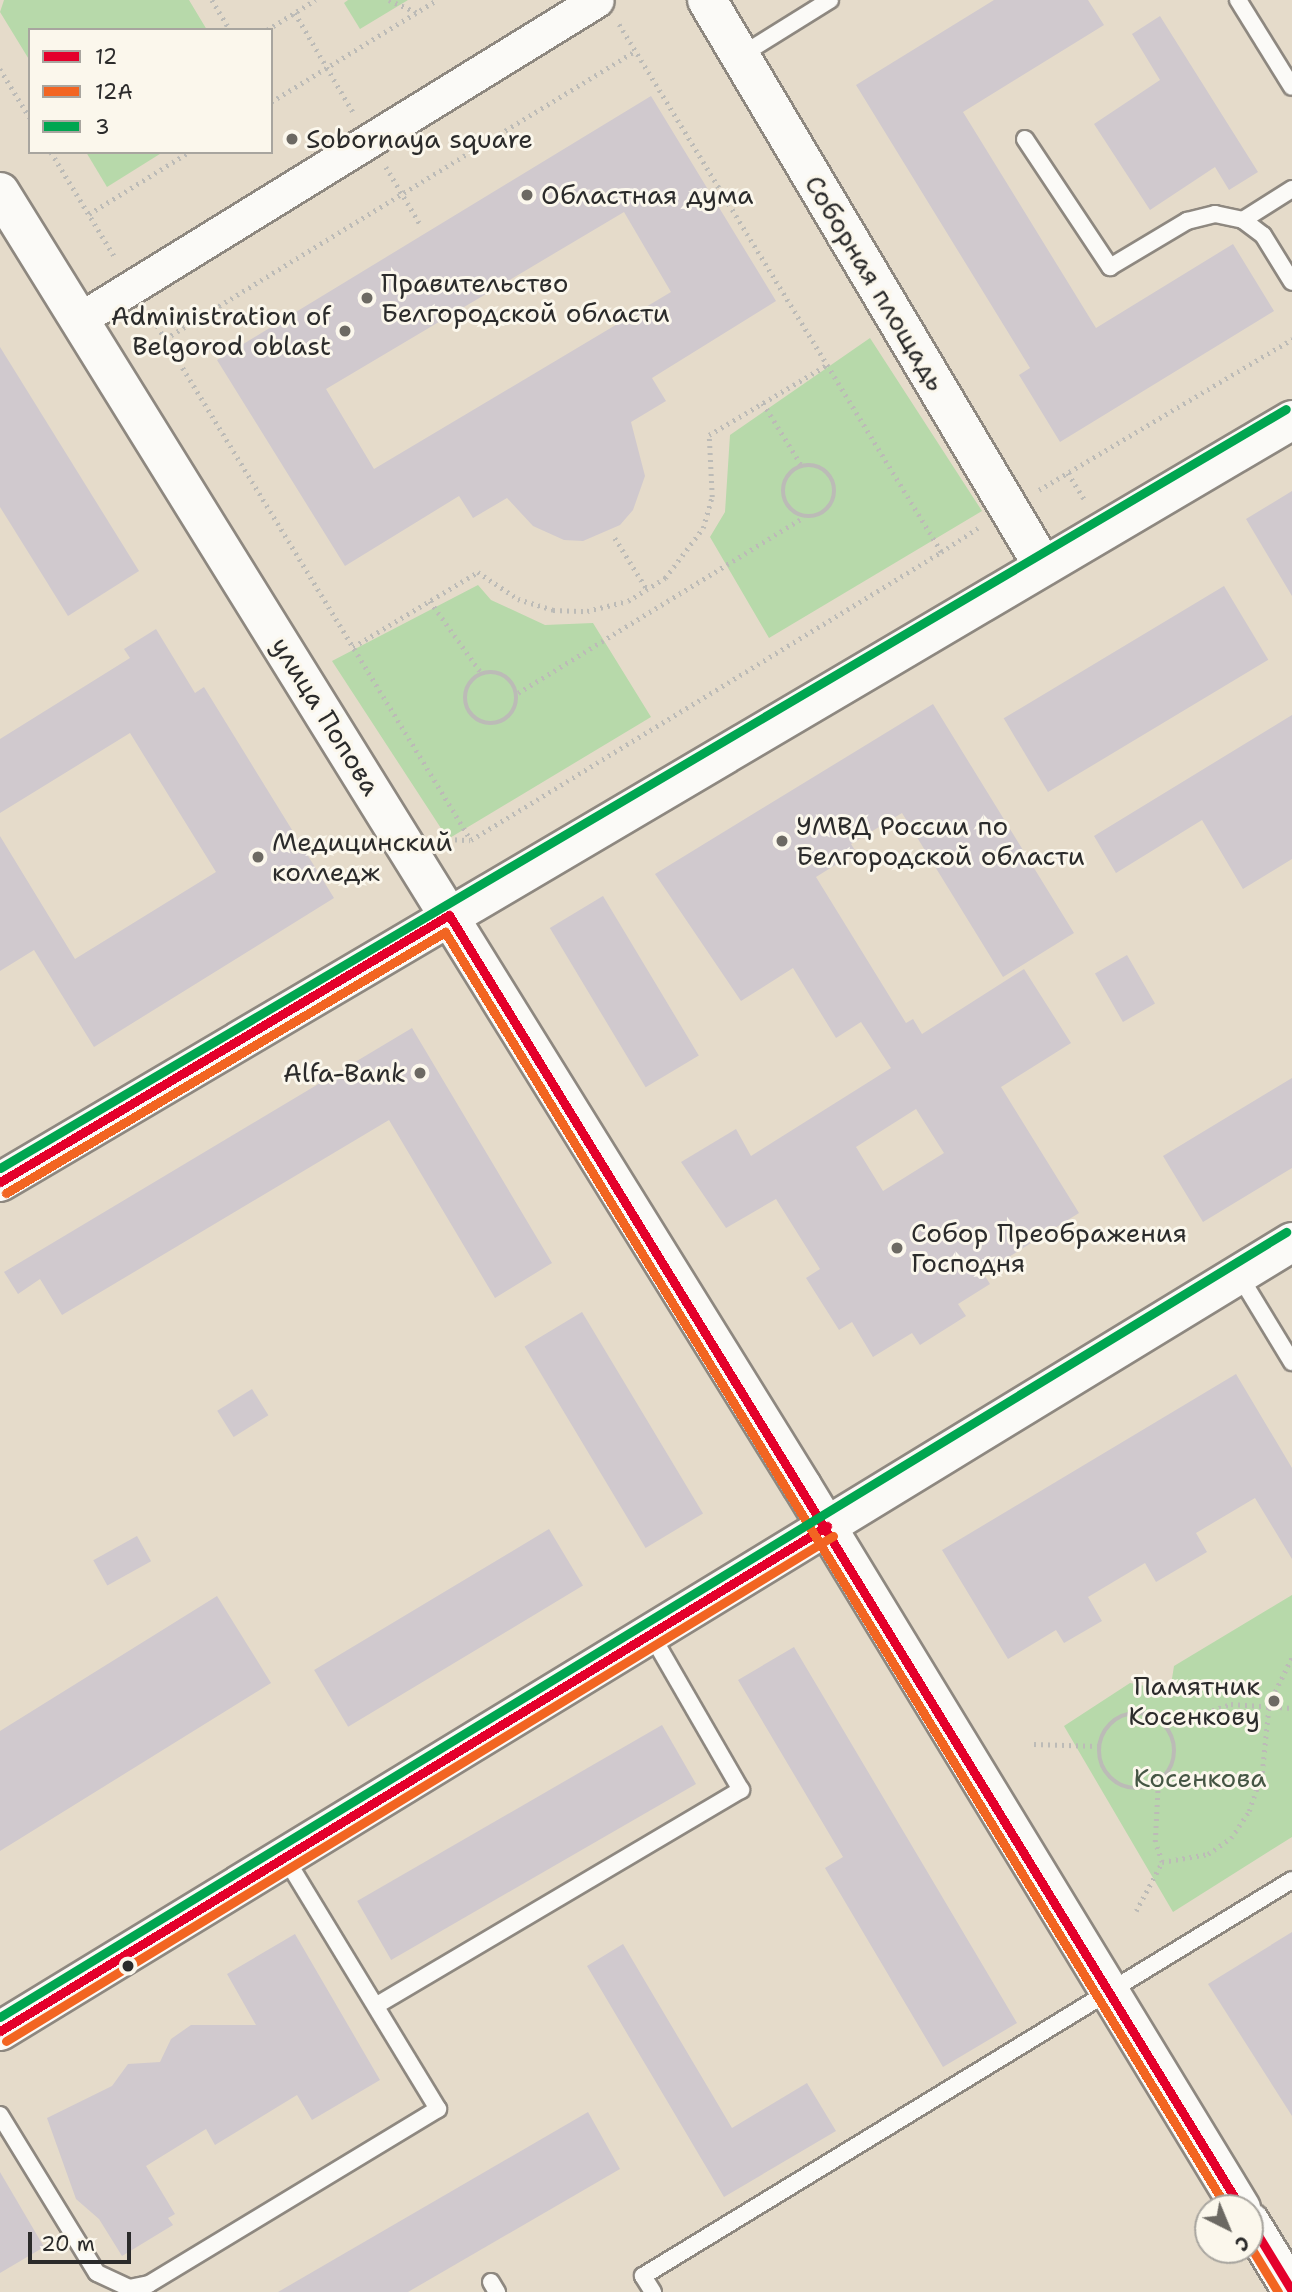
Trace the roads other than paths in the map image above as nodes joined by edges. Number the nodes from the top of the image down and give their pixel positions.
1 (707, 0) edge
2 (830, 0) edge
3 (1238, 0) edge
4 (603, 5) edge
5 (740, 56) junction
6 (1292, 87) edge
7 (1025, 139) dead end
8 (1292, 189) edge
9 (0, 192) edge
10 (1243, 220) junction
11 (1292, 282) edge
12 (80, 319) junction
13 (1292, 420) edge
14 (1043, 566) junction
15 (449, 915) junction
16 (0, 1182) edge
17 (1292, 1242) edge
18 (1238, 1275) junction
19 (1292, 1362) edge
20 (827, 1526) junction
21 (651, 1634) junction
22 (285, 1857) junction
23 (1292, 1880) edge
24 (1110, 1992) junction
25 (377, 2005) junction
26 (0, 2031) edge
27 (0, 2115) edge
28 (1233, 2194) edge
29 (1264, 2245) edge
30 (1292, 2291) edge
31 (653, 2292) edge

1 - 5 main road, Соборная площадь
2 - 5 lane
3 - 6 lane
4 - 12 street
5 - 14 main road, Соборная площадь
7 - 10 lane
8 - 10 lane
9 - 12 main road, улица Попова
10 - 11 lane
12 - 15 main road, улица Попова
13 - 14 main road
14 - 15 main road
15 - 16 main road
15 - 20 main road, улица Попова
17 - 18 main road
18 - 19 lane
18 - 20 main road
20 - 21 main road
20 - 24 main road, улица Попова
21 - 22 main road
21 - 25 lane
22 - 25 lane
22 - 26 main road
23 - 24 lane
24 - 28 main road, улица Попова
24 - 31 lane
25 - 27 lane
29 - 30 main road

